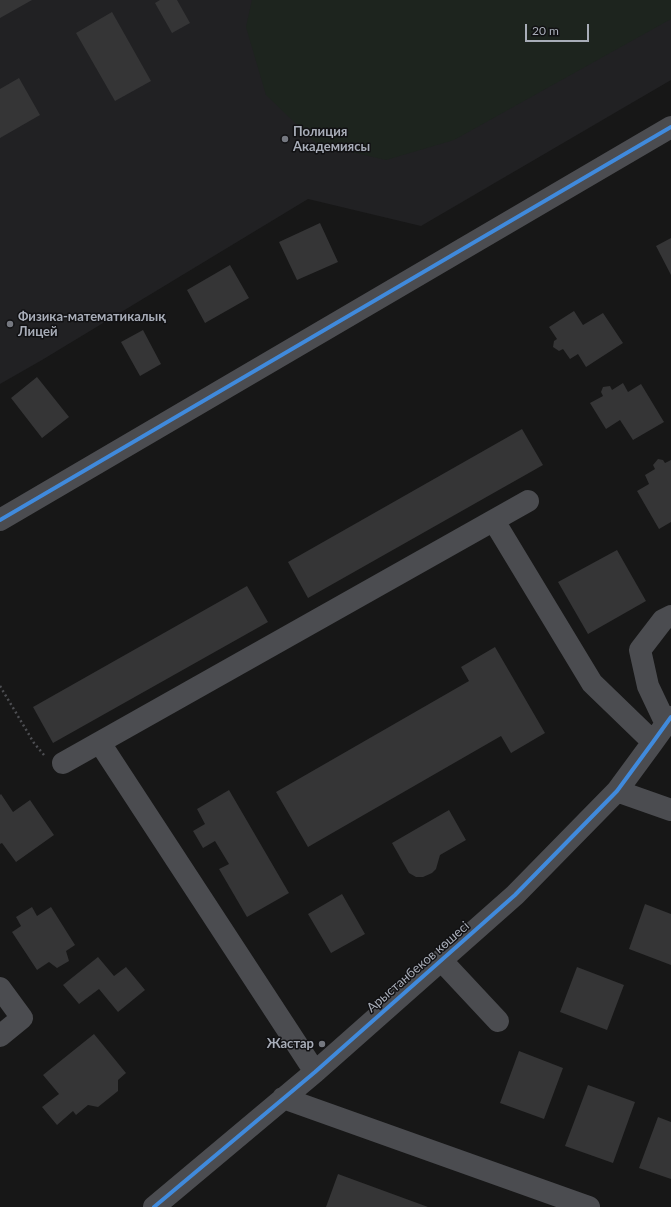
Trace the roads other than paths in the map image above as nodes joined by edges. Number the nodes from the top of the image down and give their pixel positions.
1 (671, 127) edge
2 (528, 501) dead end
3 (0, 520) edge
4 (494, 521) junction
5 (671, 616) edge
6 (668, 720) edge
7 (653, 742) junction
8 (100, 743) junction
9 (64, 763) road end
10 (617, 791) junction
11 (671, 810) edge
12 (441, 960) junction
13 (0, 988) edge
14 (498, 1021) dead end
15 (0, 1036) edge
16 (315, 1072) junction
17 (283, 1098) junction
18 (154, 1207) edge
19 (589, 1207) edge

1 - 3 street
2 - 4 street
4 - 7 street
4 - 8 street
5 - 6 street
6 - 7 street, Арыстанбеков көшесі
7 - 10 street, Арыстанбеков көшесі
8 - 9 street
8 - 16 street
10 - 11 street
10 - 12 street, Арыстанбеков көшесі
12 - 14 street
12 - 16 street, Арыстанбеков көшесі
13 - 15 street
16 - 17 street, Арыстанбеков көшесі
17 - 18 street, Арыстанбеков көшесі
17 - 19 street

